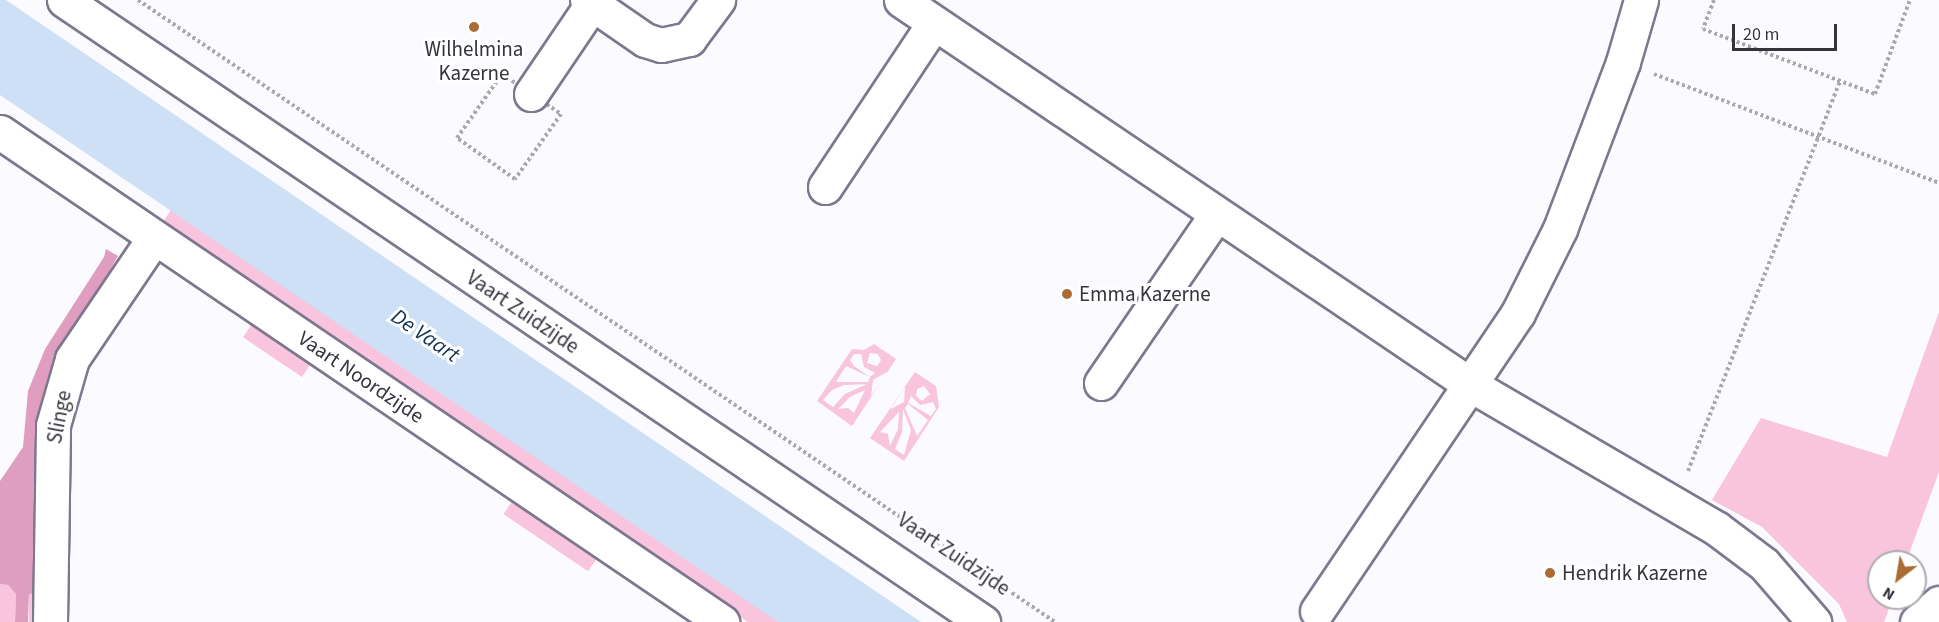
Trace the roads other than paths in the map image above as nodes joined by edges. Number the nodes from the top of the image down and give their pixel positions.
1 (64, 0) edge
2 (718, 0) edge
3 (901, 0) edge
4 (1641, 0) edge
5 (589, 2) edge
6 (934, 23) junction
7 (531, 94) road end
8 (0, 132) edge
9 (825, 187) dead end
10 (1216, 215) junction
11 (154, 238) junction
12 (1101, 383) dead end
13 (1471, 385) junction
14 (1939, 603) edge
15 (1317, 611) dead end
16 (50, 622) edge
17 (722, 622) edge
18 (983, 622) edge
19 (1814, 622) edge
20 (1917, 622) edge

1 - 18 street, Vaart Zuidzijde
2 - 5 street
3 - 6 street
4 - 13 street
5 - 7 street
6 - 9 street
6 - 10 street
8 - 11 street, Vaart Noordzijde
10 - 12 street
10 - 13 street
11 - 16 street, Slinge
11 - 17 street, Vaart Noordzijde
13 - 15 street
13 - 19 street
14 - 20 street

